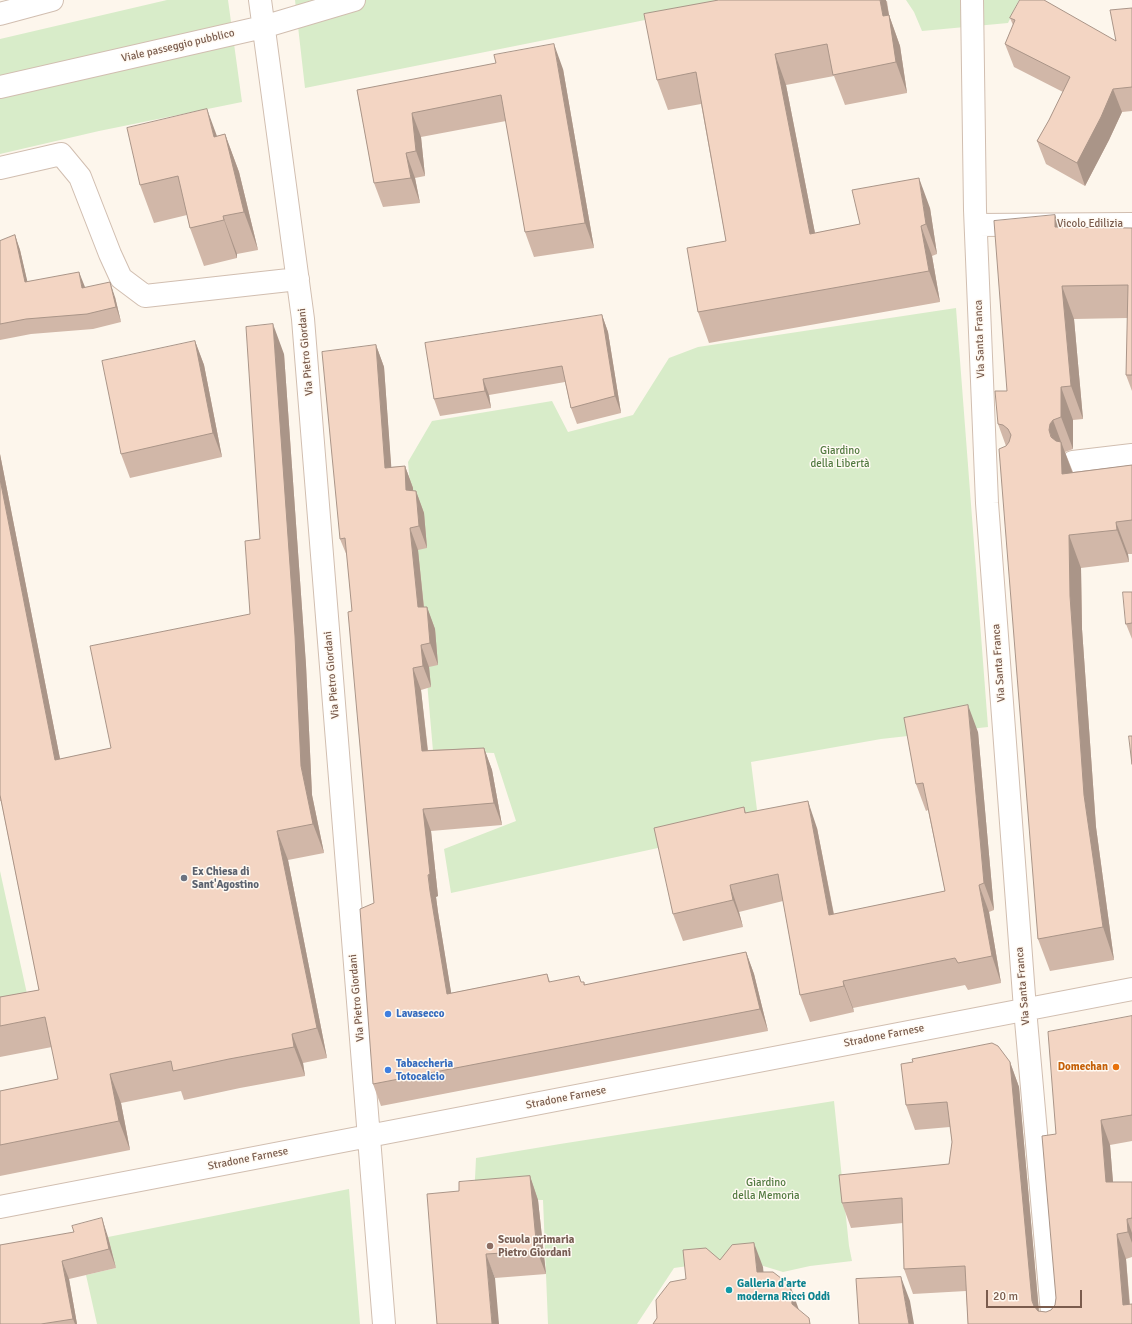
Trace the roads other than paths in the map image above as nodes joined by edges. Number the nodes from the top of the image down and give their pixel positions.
1 (52, 0) edge
2 (260, 0) edge
3 (354, 0) edge
4 (972, 0) edge
5 (0, 14) edge
6 (263, 27) junction
7 (0, 87) edge
8 (0, 168) edge
9 (1132, 224) edge
10 (976, 225) junction
11 (298, 279) junction
12 (1132, 455) edge
13 (1073, 462) dead end
14 (1132, 989) edge
15 (1025, 1009) junction
16 (369, 1136) junction
17 (0, 1207) edge
18 (384, 1324) edge
19 (1053, 1324) edge

1 - 5 street
2 - 6 street, Via Pietro Giordani
3 - 6 street, Viale passeggio pubblico
4 - 10 street, Via Santa Franca
6 - 7 street, Viale passeggio pubblico
6 - 11 street, Via Pietro Giordani
8 - 11 street
9 - 10 street, Vicolo Edilizia
10 - 15 street, Via Santa Franca
11 - 16 street, Via Pietro Giordani
12 - 13 street
14 - 15 street, Stradone Farnese
15 - 16 street, Stradone Farnese
15 - 19 street, Via Santa Franca
16 - 17 street, Stradone Farnese
16 - 18 street, Via Pietro Giordani

